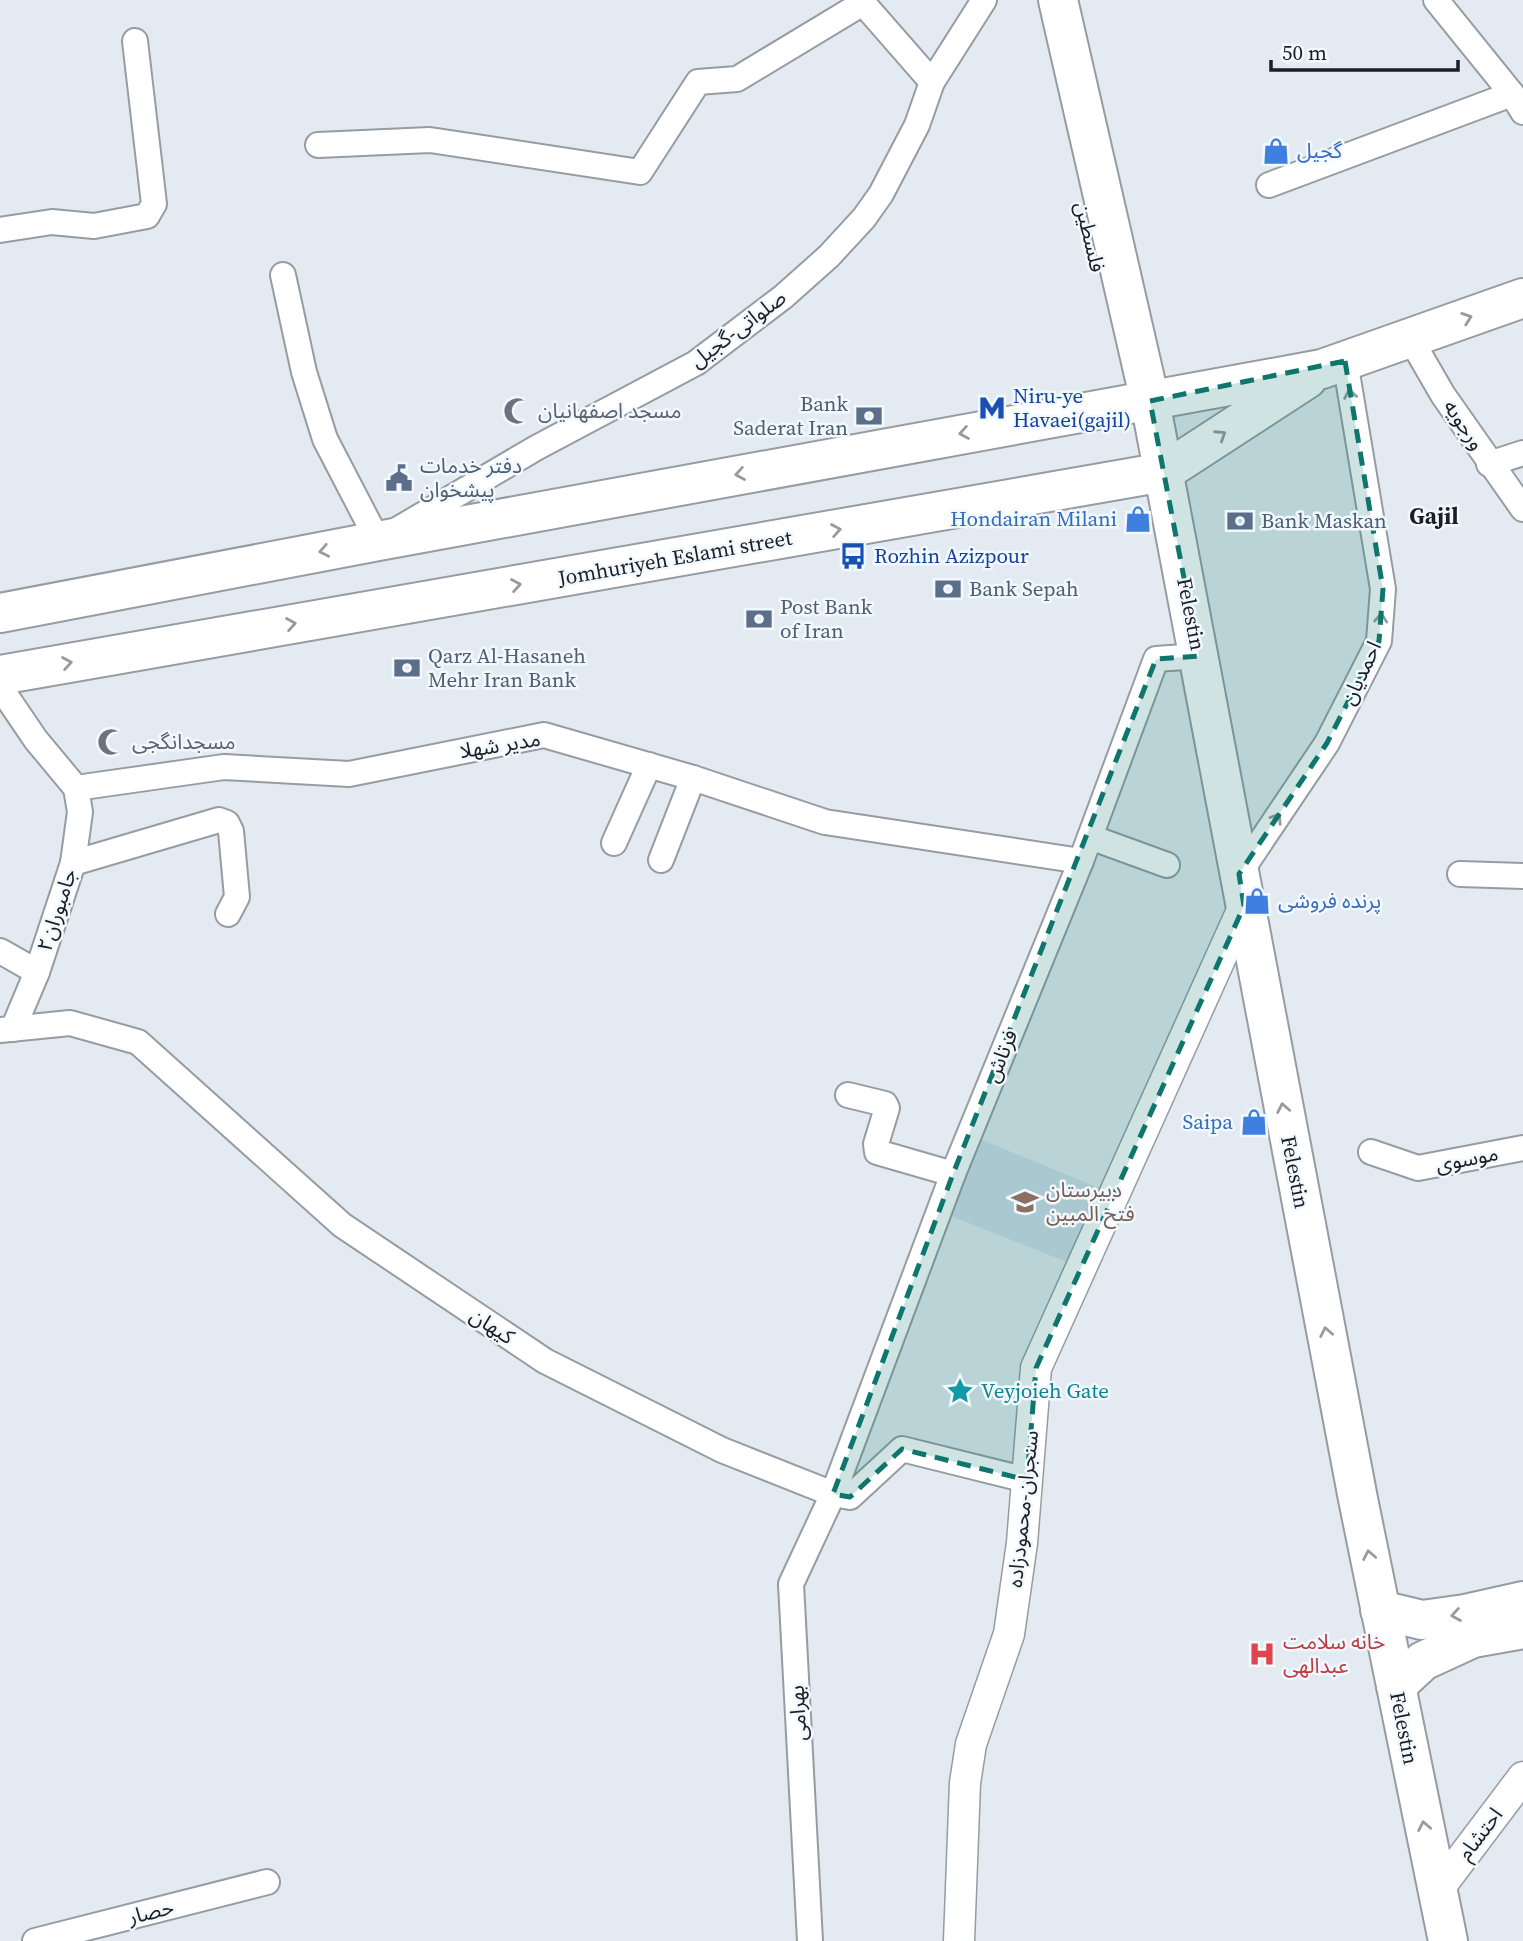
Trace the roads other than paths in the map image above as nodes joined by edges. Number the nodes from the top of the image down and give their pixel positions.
1 (984, 0) edge
2 (1035, 0) edge
3 (1058, 0) edge
4 (1436, 0) edge
5 (135, 41) dead end
6 (932, 82) junction
7 (1518, 103) edge
8 (318, 145) dead end
9 (1269, 185) dead end
10 (0, 230) edge
11 (283, 275) dead end
12 (1523, 298) edge
13 (1410, 338) junction
14 (1333, 365) junction
15 (1139, 403) junction
16 (1523, 453) edge
17 (1489, 464) junction
18 (1152, 474) junction
19 (1523, 509) edge
20 (378, 541) junction
21 (0, 613) edge
22 (1199, 656) junction
23 (0, 675) edge
24 (0, 687) edge
25 (649, 765) junction
26 (693, 778) junction
27 (76, 788) junction
28 (1090, 837) junction
29 (614, 843) dead end
30 (661, 860) dead end
31 (1081, 861) junction
32 (73, 863) junction
33 (1167, 865) dead end
34 (1460, 874) dead end
35 (1523, 876) edge
36 (1241, 890) junction
37 (228, 914) dead end
38 (0, 951) edge
39 (37, 972) junction
40 (7, 1029) edge
41 (848, 1095) dead end
42 (1523, 1148) edge
43 (1371, 1152) dead end
44 (953, 1174) junction
45 (1027, 1480) junction
46 (833, 1494) junction
47 (1523, 1601) edge
48 (1380, 1610) junction
49 (1523, 1629) edge
50 (1396, 1686) junction
51 (1523, 1777) edge
52 (267, 1882) dead end
53 (1437, 1891) junction
54 (114, 1931) edge
55 (36, 1941) edge
56 (810, 1941) edge
57 (959, 1941) edge
58 (1448, 1941) edge

1 - 6 street, صلواتی-گجیل
2 - 15 main road, فلسطین
3 - 15 main road, فلسطین
4 - 7 street
5 - 10 street
6 - 8 street
6 - 20 street, صلواتی-گجیل
7 - 9 street
11 - 20 street
13 -> 12 main road, Jomhuriyeh Eslami street
13 - 14 main road, Jomhuriyeh Eslami street
13 - 17 street, ورجویه
14 - 15 main road, Jomhuriyeh Eslami street
18 -> 14 main road, Jomhuriyeh Eslami street
36 -> 14 street, احمدیان
15 - 18 main road, Felestin
15 -> 20 main road, Jomhuriyeh Eslami street
16 - 17 street
17 - 19 street, ورجویه
18 - 22 main road, Felestin
23 -> 18 main road, Jomhuriyeh Eslami street
20 -> 21 main road, Jomhuriyeh Eslami street
22 - 28 street, فرتاش
22 - 36 main road, Felestin
24 - 27 street
25 - 26 street, مدیر شهلا
25 - 27 street, مدیر شهلا
25 - 29 street
26 - 30 street
26 - 31 street, مدیر شهلا
27 - 32 street, جامبوران۲
28 - 31 street, فرتاش
28 - 33 street
31 - 44 street, فرتاش
32 - 37 street
32 - 39 street, جامبوران۲
34 - 35 street
36 - 45 street, سنجران-محمودزاده
48 -> 36 main road, Felestin
38 - 39 street
39 - 40 street, جامبوران۲
40 - 46 street, کیهان
41 - 44 street
42 - 43 street, موسوی
44 - 46 street, فرتاش
45 - 46 street
45 - 57 street, سنجران-محمودزاده
46 - 56 street, بهرامی
47 -> 48 main road
48 - 50 main road, Felestin
49 - 50 main road
53 -> 50 main road, Felestin
51 - 53 street, احتشام
52 - 54 street, حصار
53 - 58 main road, Felestin
54 - 55 street, حصار

